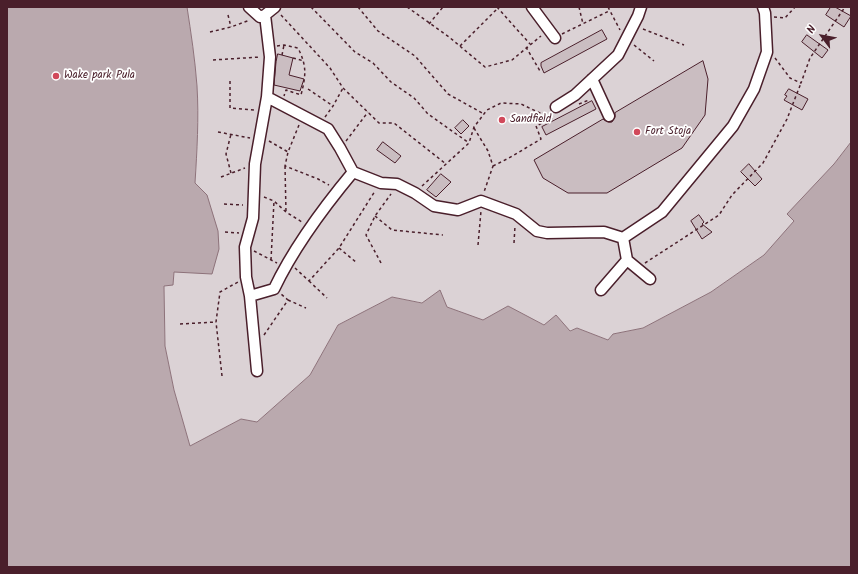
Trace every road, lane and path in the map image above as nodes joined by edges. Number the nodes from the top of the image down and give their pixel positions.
1 (249, 7) edge
2 (311, 7) edge
3 (358, 7) edge
4 (407, 7) edge
5 (443, 7) edge
6 (498, 7) edge
7 (532, 7) edge
8 (579, 7) edge
9 (608, 7) edge
10 (641, 7) edge
11 (795, 7) edge
12 (845, 7) edge
13 (274, 8) edge
14 (609, 11) junction
15 (764, 11) edge
16 (228, 15) dead end
17 (262, 16) junction
18 (429, 24) junction
19 (583, 24) junction
20 (633, 25) junction
21 (231, 27) junction
22 (549, 29) junction
23 (210, 32) dead end
24 (555, 38) joint
25 (626, 40) junction
26 (284, 45) junction
27 (530, 45) junction
28 (684, 45) dead end
29 (460, 46) junction
30 (526, 47) junction
31 (270, 52) junction
32 (767, 52) junction
33 (282, 55) dead end
34 (293, 58) dead end
35 (214, 60) dead end
36 (304, 61) junction
37 (654, 61) dead end
38 (540, 71) dead end
39 (592, 79) junction
40 (230, 81) dead end
41 (801, 83) junction
42 (343, 88) junction
43 (308, 89) dead end
44 (267, 97) junction
45 (589, 100) dead end
46 (282, 105) junction
47 (334, 106) junction
48 (576, 106) dead end
49 (265, 110) junction
50 (556, 111) junction
51 (368, 112) junction
52 (484, 114) junction
53 (303, 116) junction
54 (609, 116) dead end
55 (320, 125) junction
56 (474, 127) junction
57 (218, 132) dead end
58 (231, 134) junction
59 (260, 138) junction
60 (469, 143) junction
61 (340, 148) junction
62 (288, 152) junction
63 (255, 164) junction
64 (446, 164) junction
65 (285, 166) junction
66 (493, 166) junction
67 (353, 172) junction
68 (231, 173) junction
69 (220, 177) dead end
70 (381, 183) junction
71 (397, 184) junction
72 (338, 190) junction
73 (254, 191) junction
74 (415, 193) junction
75 (274, 201) junction
76 (481, 201) junction
77 (224, 204) dead end
78 (253, 207) junction
79 (286, 212) junction
80 (516, 214) junction
81 (375, 216) junction
82 (310, 227) junction
83 (225, 232) dead end
84 (249, 234) junction
85 (443, 235) dead end
86 (623, 238) junction
87 (514, 243) dead end
88 (478, 245) dead end
89 (245, 247) junction
90 (339, 248) junction
91 (271, 260) junction
92 (357, 262) dead end
93 (381, 263) dead end
94 (631, 263) junction
95 (286, 264) junction
96 (246, 277) junction
97 (650, 279) dead end
98 (309, 281) junction
99 (274, 289) junction
100 (601, 290) dead end
101 (250, 296) junction
102 (327, 298) dead end
103 (288, 300) junction
104 (306, 308) dead end
105 (216, 322) junction
106 (180, 324) dead end
107 (255, 348) junction
108 (257, 371) dead end
109 (222, 376) dead end

1 - 17 lane
2 - 60 path
3 - 52 path
4 - 18 path
5 - 18 path
6 - 27 path
6 - 29 path
7 - 22 lane
8 - 19 path
9 - 14 path
10 - 20 lane
11 - 15 path
12 - 41 path
13 - 17 lane
13 - 42 path
14 - 19 path
14 - 25 path
15 - 32 lane
16 - 21 path
17 - 21 path
17 - 31 lane
18 - 29 path
19 - 24 path
20 - 25 lane
20 - 28 path
21 - 23 path
22 - 24 lane
22 - 27 path
25 - 37 path
25 - 39 lane
26 - 31 path
26 - 33 path
26 - 36 path
27 - 30 path
29 - 30 path
30 - 38 path
31 - 35 path
31 - 44 lane
32 - 41 path
32 - 86 lane
34 - 36 path
36 - 46 path
39 - 50 lane
39 - 54 lane
40 - 49 path
41 - 94 path
42 - 47 path
42 - 51 path
43 - 47 path
44 - 46 lane
44 - 49 lane
45 - 48 path
46 - 53 lane
47 - 55 path
49 - 59 lane
50 - 52 path
50 - 66 path
51 - 61 path
51 - 64 path
52 - 56 path
53 - 55 lane
53 - 62 path
55 - 61 lane
56 - 60 path
56 - 66 path
57 - 58 path
58 - 59 path
58 - 68 path
59 - 62 path
59 - 63 lane
60 - 64 path
61 - 67 lane
62 - 65 path
63 - 68 path
63 - 73 lane
64 - 74 path
65 - 72 path
65 - 79 path
66 - 76 path
67 - 70 lane
67 - 72 lane
68 - 69 path
70 - 71 lane
70 - 90 path
71 - 74 lane
71 - 81 path
72 - 82 lane
73 - 75 path
73 - 78 lane
74 - 76 lane
75 - 79 path
75 - 91 path
76 - 80 lane
76 - 88 path
77 - 78 path
78 - 84 lane
79 - 82 path
80 - 86 lane
80 - 87 path
81 - 85 path
81 - 93 path
82 - 95 lane
83 - 84 path
84 - 89 lane
86 - 94 lane
89 - 91 path
89 - 96 lane
90 - 92 path
90 - 98 path
91 - 95 path
94 - 97 lane
94 - 100 lane
95 - 98 path
95 - 99 lane
96 - 101 lane
96 - 105 path
98 - 102 path
99 - 101 lane
99 - 103 path
101 - 107 lane
103 - 104 path
103 - 107 path
105 - 106 path
105 - 109 path
107 - 108 lane

